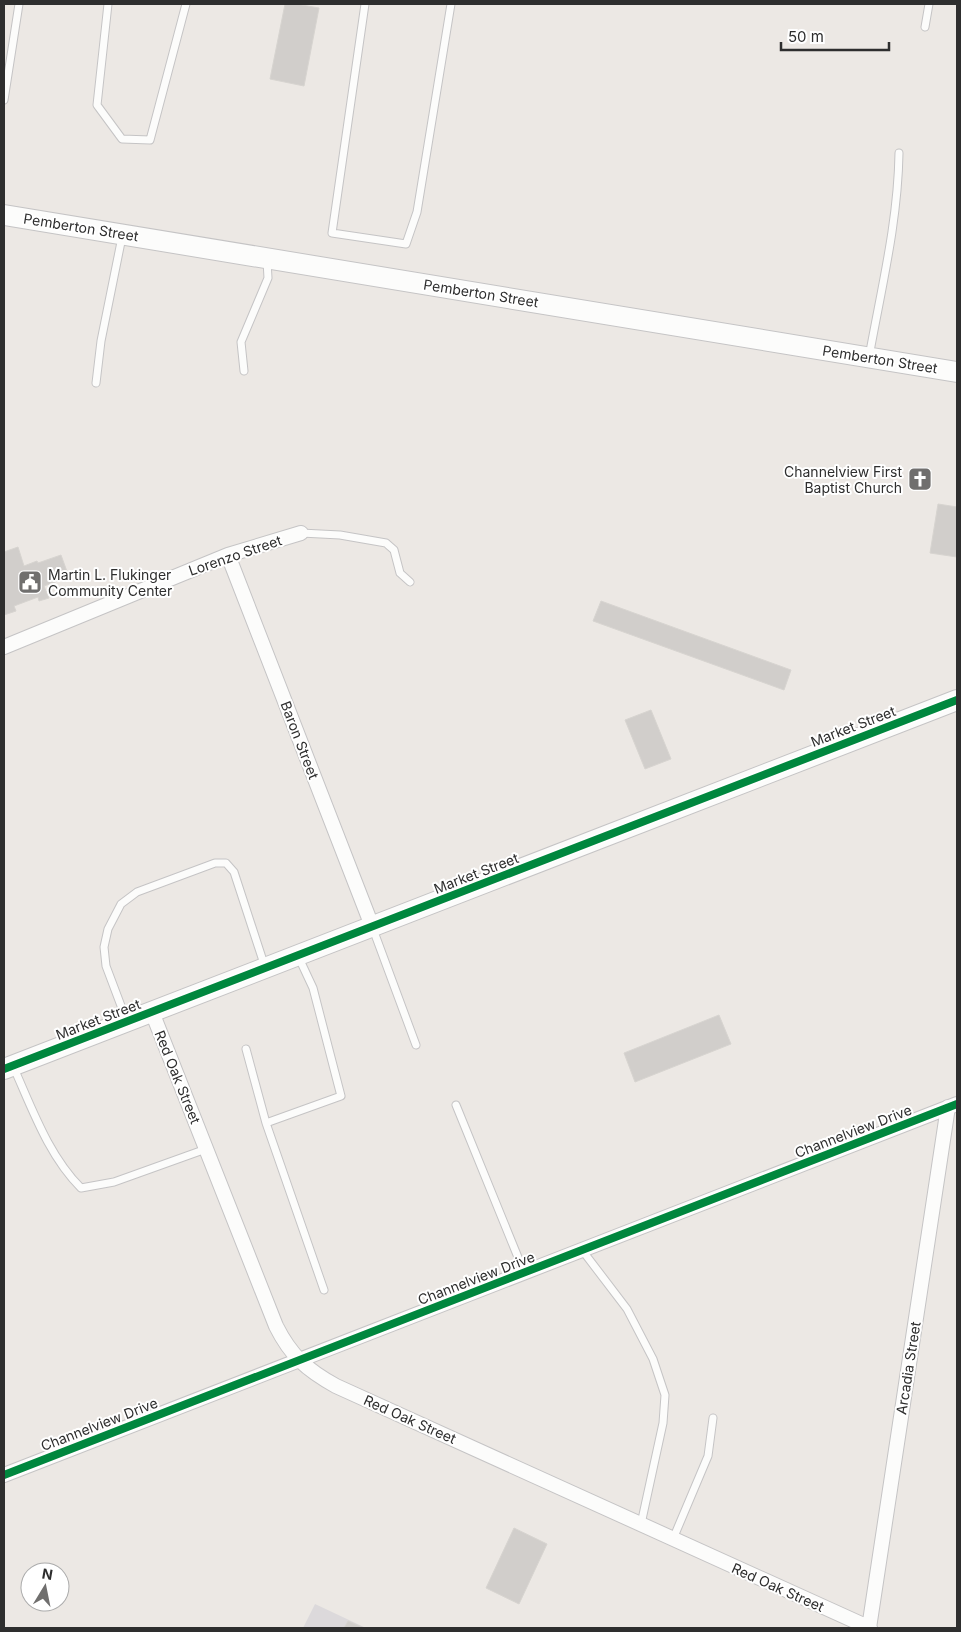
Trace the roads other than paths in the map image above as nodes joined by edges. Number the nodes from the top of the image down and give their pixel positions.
1 (19, 4) edge
2 (108, 4) edge
3 (186, 4) edge
4 (365, 4) edge
5 (451, 4) edge
6 (928, 4) edge
7 (925, 27) dead end
8 (4, 100) edge
9 (898, 153) dead end
10 (4, 215) edge
11 (122, 234) junction
12 (266, 258) junction
13 (869, 357) junction
14 (244, 371) dead end
15 (957, 372) edge
16 (96, 383) dead end
17 (301, 533) joint
18 (228, 555) junction
19 (410, 582) dead end
20 (4, 647) edge
21 (957, 700) edge
22 (372, 926) junction
23 (298, 955) junction
24 (265, 968) junction
25 (152, 1012) junction
26 (127, 1022) junction
27 (416, 1045) dead end
28 (246, 1049) dead end
29 (8, 1068) edge
30 (456, 1105) dead end
31 (952, 1106) edge
32 (266, 1123) junction
33 (206, 1149) junction
34 (582, 1250) junction
35 (524, 1272) junction
36 (324, 1290) dead end
37 (298, 1360) junction
38 (714, 1418) dead end
39 (4, 1475) edge
40 (641, 1524) junction
41 (674, 1539) junction
42 (869, 1628) edge

1 - 8 lane
2 - 3 lane
4 - 5 lane
6 - 7 lane
9 - 13 lane
10 - 11 street, Pemberton Street
11 - 12 street, Pemberton Street
11 - 16 lane
12 - 13 street, Pemberton Street
12 - 14 lane
13 - 15 street, Pemberton Street
17 - 18 street, Lorenzo Street
17 - 19 lane
18 - 20 street, Lorenzo Street
18 - 22 street, Baron Street
21 - 22 street, Market Street
22 - 23 street, Market Street
22 - 27 lane
23 - 24 street, Market Street
23 - 32 lane
24 - 25 street, Market Street
24 - 26 lane
25 - 26 street, Market Street
25 - 33 street, Red Oak Street
26 - 29 street, Market Street
28 - 32 lane
29 - 33 lane
30 - 35 lane
31 - 34 street, Channelview Drive
31 - 42 street, Arcadia Street
32 - 36 lane
33 - 37 street, Red Oak Street
34 - 35 street, Channelview Drive
34 - 40 lane
35 - 37 street, Channelview Drive
37 - 39 street, Channelview Drive
37 - 40 street, Red Oak Street
38 - 41 lane
40 - 41 street, Red Oak Street
41 - 42 street, Red Oak Street

